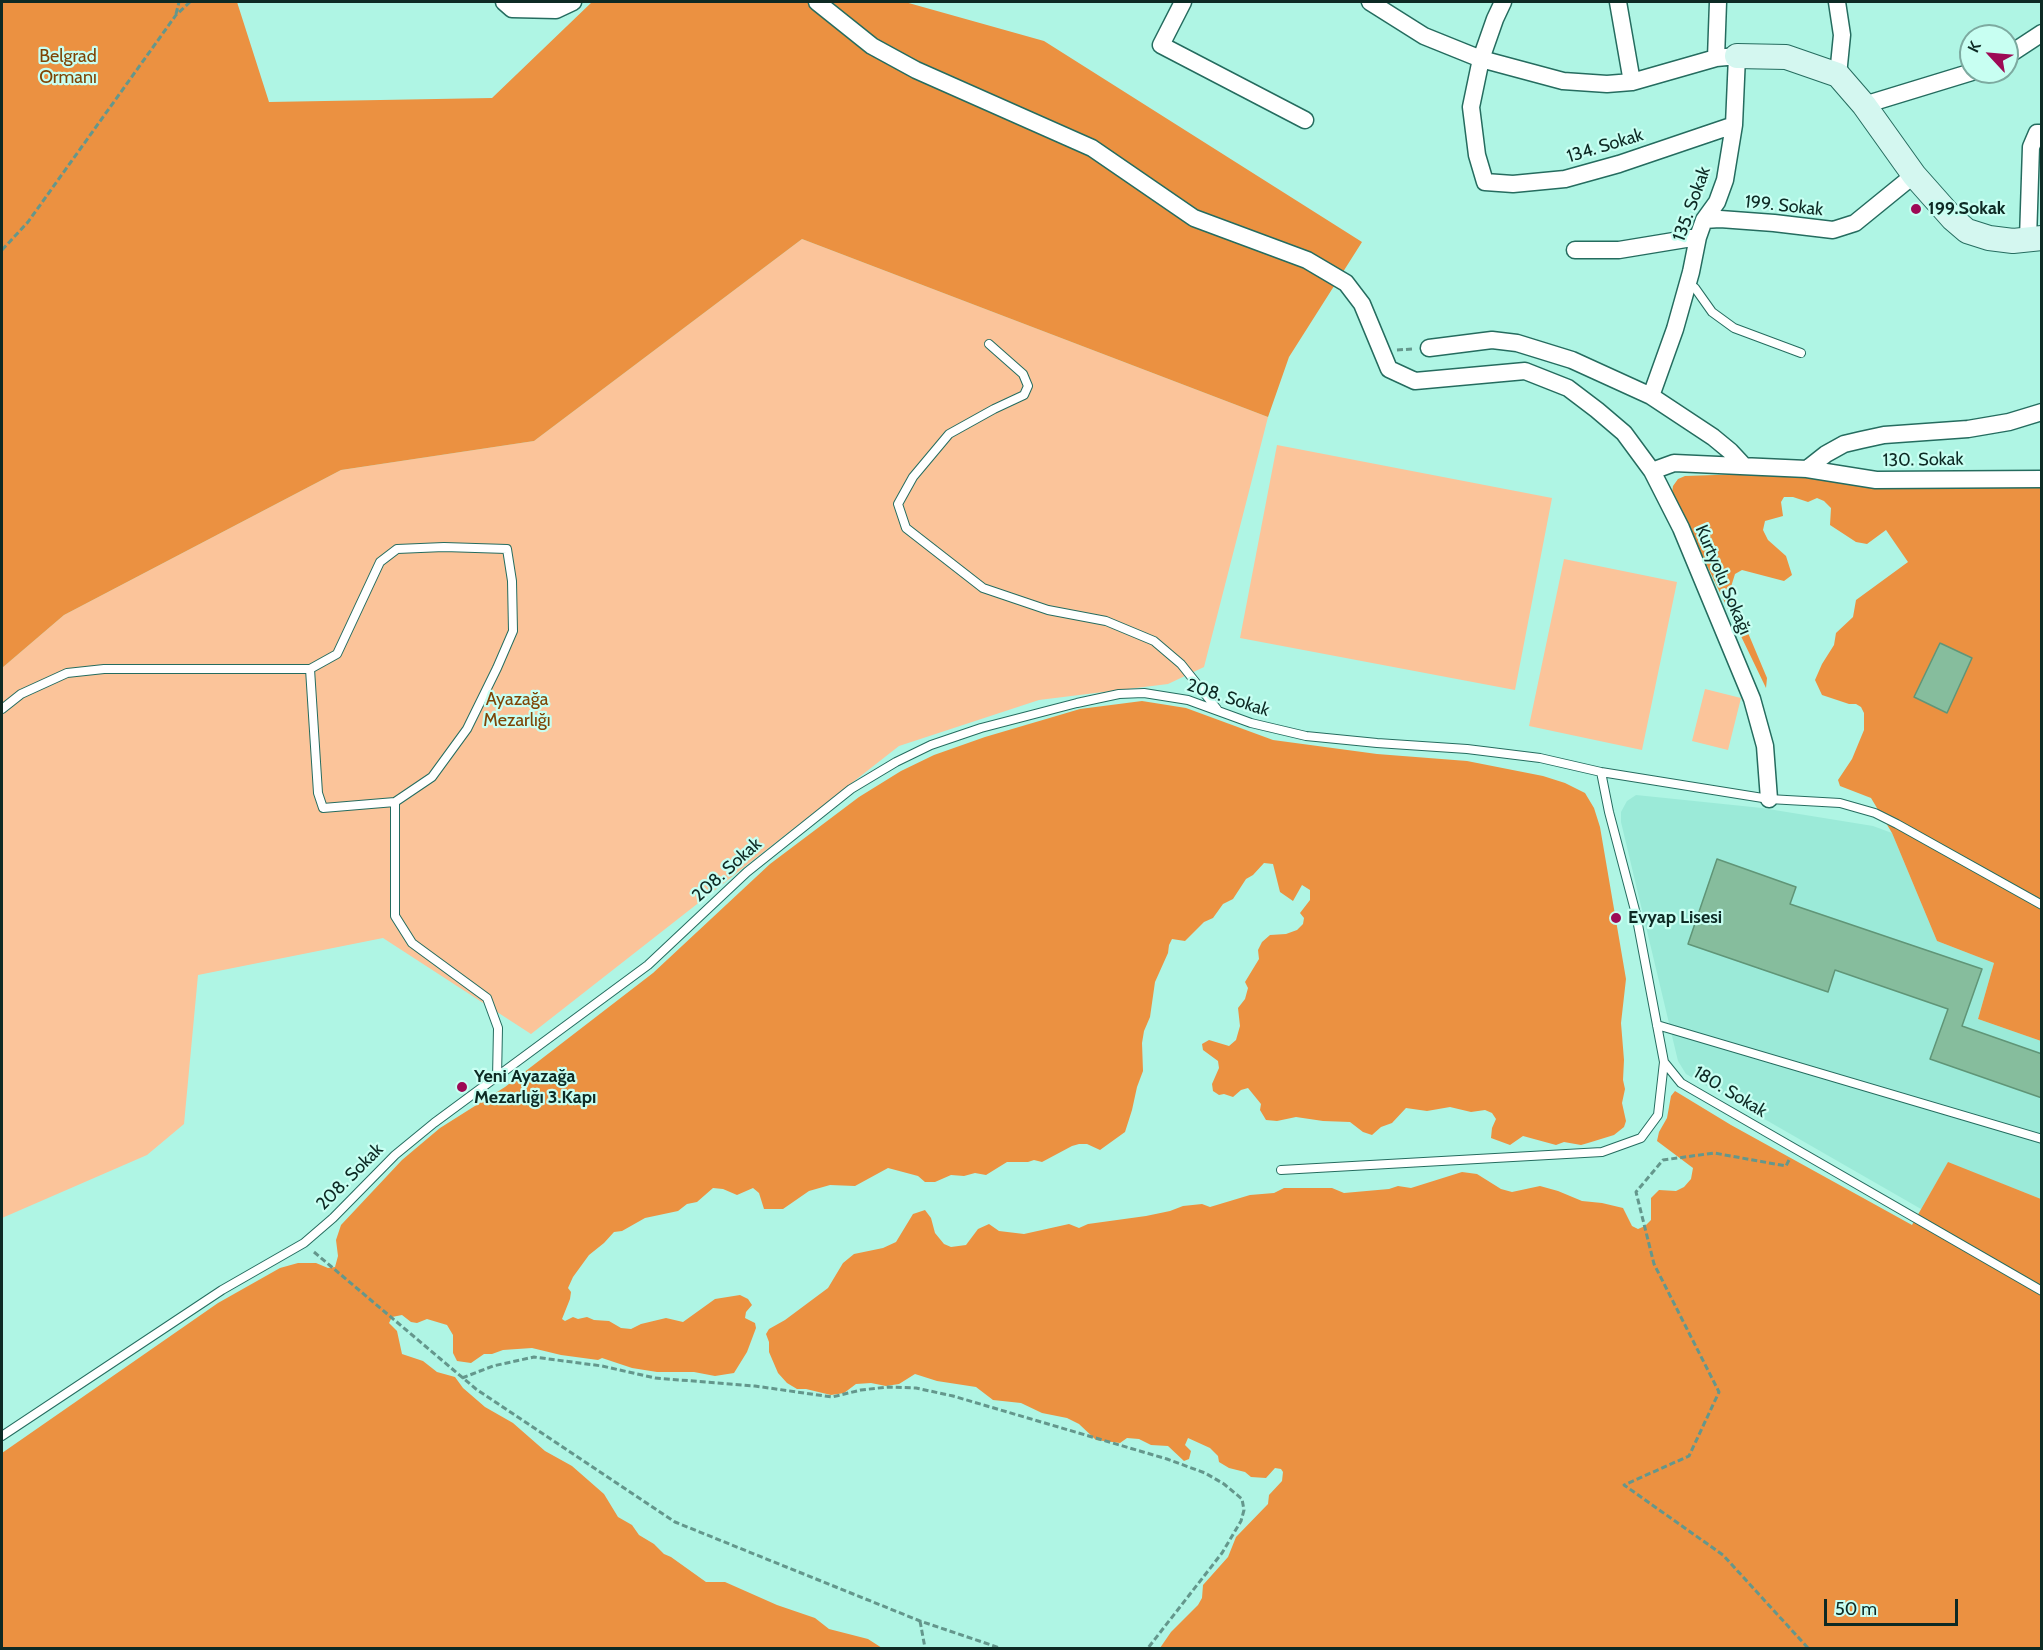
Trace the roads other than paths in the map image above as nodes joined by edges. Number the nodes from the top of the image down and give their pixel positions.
1 (504, 2) edge
2 (573, 2) edge
3 (817, 2) edge
4 (1183, 2) edge
5 (1370, 2) edge
6 (1503, 2) edge
7 (1618, 2) edge
8 (1718, 2) edge
9 (1837, 2) edge
10 (2042, 33) edge
11 (2019, 48) edge
12 (1726, 57) junction
13 (1481, 59) junction
14 (1838, 75) junction
15 (1959, 76) edge
16 (1632, 82) junction
17 (1864, 105) junction
18 (1305, 120) dead end
19 (1734, 125) junction
20 (2042, 133) edge
21 (1914, 175) junction
22 (1704, 220) junction
23 (1698, 237) junction
24 (2035, 239) edge
25 (1575, 250) dead end
26 (1688, 283) junction
27 (989, 345) dead end
28 (1429, 348) road end
29 (1801, 353) dead end
30 (1651, 396) junction
31 (2042, 412) edge
32 (1744, 466) junction
33 (1807, 469) junction
34 (1652, 471) junction
35 (2042, 479) edge
36 (310, 669) junction
37 (2, 709) edge
38 (1217, 710) junction
39 (1601, 772) junction
40 (1769, 799) junction
41 (395, 802) junction
42 (2042, 905) edge
43 (1657, 1024) junction
44 (1664, 1062) junction
45 (497, 1078) junction
46 (2042, 1139) edge
47 (1281, 1170) dead end
48 (2042, 1292) edge
49 (2, 1436) edge

1 - 2 street
3 - 34 street, Kurtyolu Sokağı
4 - 18 street
5 - 13 street
6 - 13 street
7 - 16 street
8 - 12 street, 135. Sokak
9 - 14 street
10 - 11 street
12 - 14 street
12 - 16 street
12 - 19 street, 135. Sokak
13 - 16 street
13 - 19 street, 134. Sokak
14 - 17 street
15 - 17 street
17 - 21 street
19 - 22 street, 135. Sokak
20 - 24 street
21 - 22 street, 199. Sokak
21 - 24 street
22 - 23 street, 135. Sokak
23 - 25 street
23 - 26 street, 135. Sokak
26 - 29 lane
26 - 30 street, 135. Sokak
27 - 38 lane
28 - 30 street
30 - 32 street
31 - 33 street
32 - 33 street
32 - 34 street
33 - 35 street, 130. Sokak
34 - 40 street, Kurtyolu Sokağı
36 - 37 lane
36 - 41 lane
36 - 41 lane
38 - 39 lane, 208. Sokak
38 - 45 lane, 208. Sokak
39 - 40 lane, 208. Sokak
39 - 43 lane
40 - 42 lane, 208. Sokak
41 - 45 lane
43 - 44 lane
43 - 46 lane
44 - 47 lane
44 - 48 lane, 180. Sokak
45 - 49 lane, 208. Sokak

